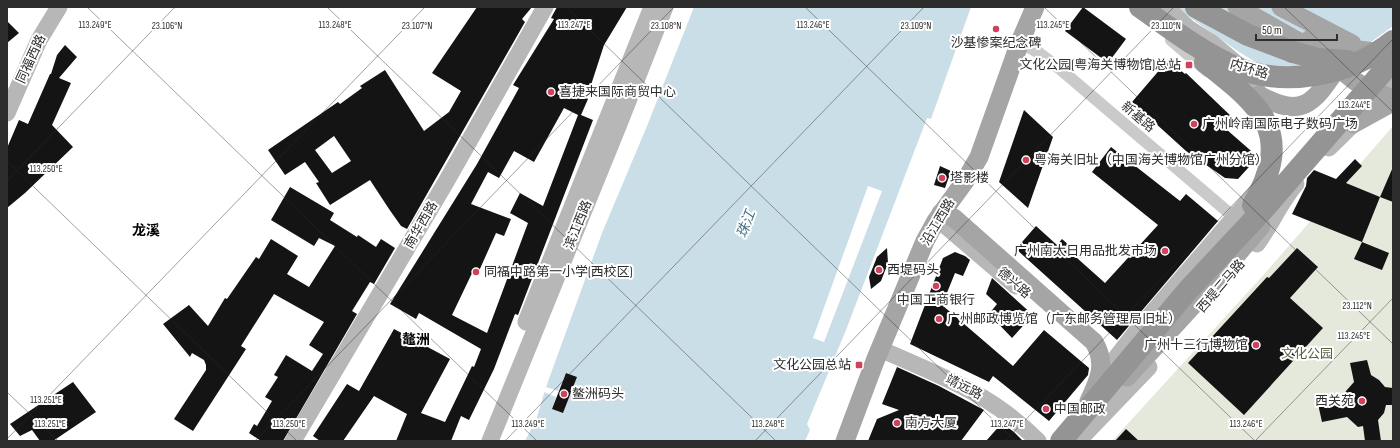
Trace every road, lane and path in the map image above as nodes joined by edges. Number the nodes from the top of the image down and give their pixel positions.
1 (59, 7) edge
2 (545, 7) edge
3 (652, 7) edge
4 (664, 7) edge
5 (1035, 7) edge
6 (1129, 7) edge
7 (1139, 7) edge
8 (1166, 7) edge
9 (1196, 7) edge
10 (1237, 7) edge
11 (1250, 7) edge
12 (1281, 7) edge
13 (1393, 41) edge
14 (1020, 42) junction
15 (1352, 47) junction
16 (1393, 49) edge
17 (1293, 52) junction
18 (1393, 54) edge
19 (1393, 59) edge
20 (1338, 67) junction
21 (1393, 67) edge
22 (1391, 89) edge
23 (1259, 95) junction
24 (7, 113) edge
25 (1393, 114) edge
26 (1353, 124) junction
27 (1290, 191) junction
28 (1252, 202) junction
29 (941, 214) junction
30 (1235, 218) junction
31 (880, 349) junction
32 (1137, 358) junction
33 (1108, 366) junction
34 (1088, 402) junction
35 (1097, 422) junction
36 (294, 441) edge
37 (477, 441) edge
38 (490, 441) edge
39 (845, 441) edge
40 (1038, 441) edge
41 (1051, 441) edge
42 (1060, 441) edge
43 (1064, 441) edge
44 (1078, 441) edge

1 - 24 main road, 同福西路
2 - 36 main road, 南华西路
3 - 37 main road, 滨江西路
4 - 38 main road, 滨江西路
5 - 14 main road, 沿江西路
6 - 28 street
7 - 13 highway, 内环路, bridge
7 - 28 highway, bridge
8 - 23 main road
9 - 17 highway
10 - 20 main road, bridge
11 - 15 main road
12 - 15 main road
14 - 29 main road, 沿江西路
14 - 30 street, 新基路
15 - 18 main road
15 - 19 main road
15 - 22 main road
16 - 17 highway, bridge
17 - 21 highway, bridge
19 - 42 highway, bridge
20 - 22 main road
20 - 23 main road
22 - 26 main road
22 - 28 main road, bridge
23 - 28 main road
25 - 26 main road
26 - 27 main road, 西堤二马路
27 - 32 main road
27 - 35 main road, 西堤二马路
27 - 43 main road, bridge
28 - 30 main road
28 - 34 main road, bridge
29 - 31 main road, 沿江西路
29 - 33 main road, 德兴路
29 - 34 main road, bridge
30 - 33 main road
31 - 39 main road, 沿江西路
31 - 40 main road, 靖远路
32 - 33 main road
32 - 35 main road
33 - 41 main road
34 - 42 main road, bridge
35 - 44 main road, 西堤二马路

